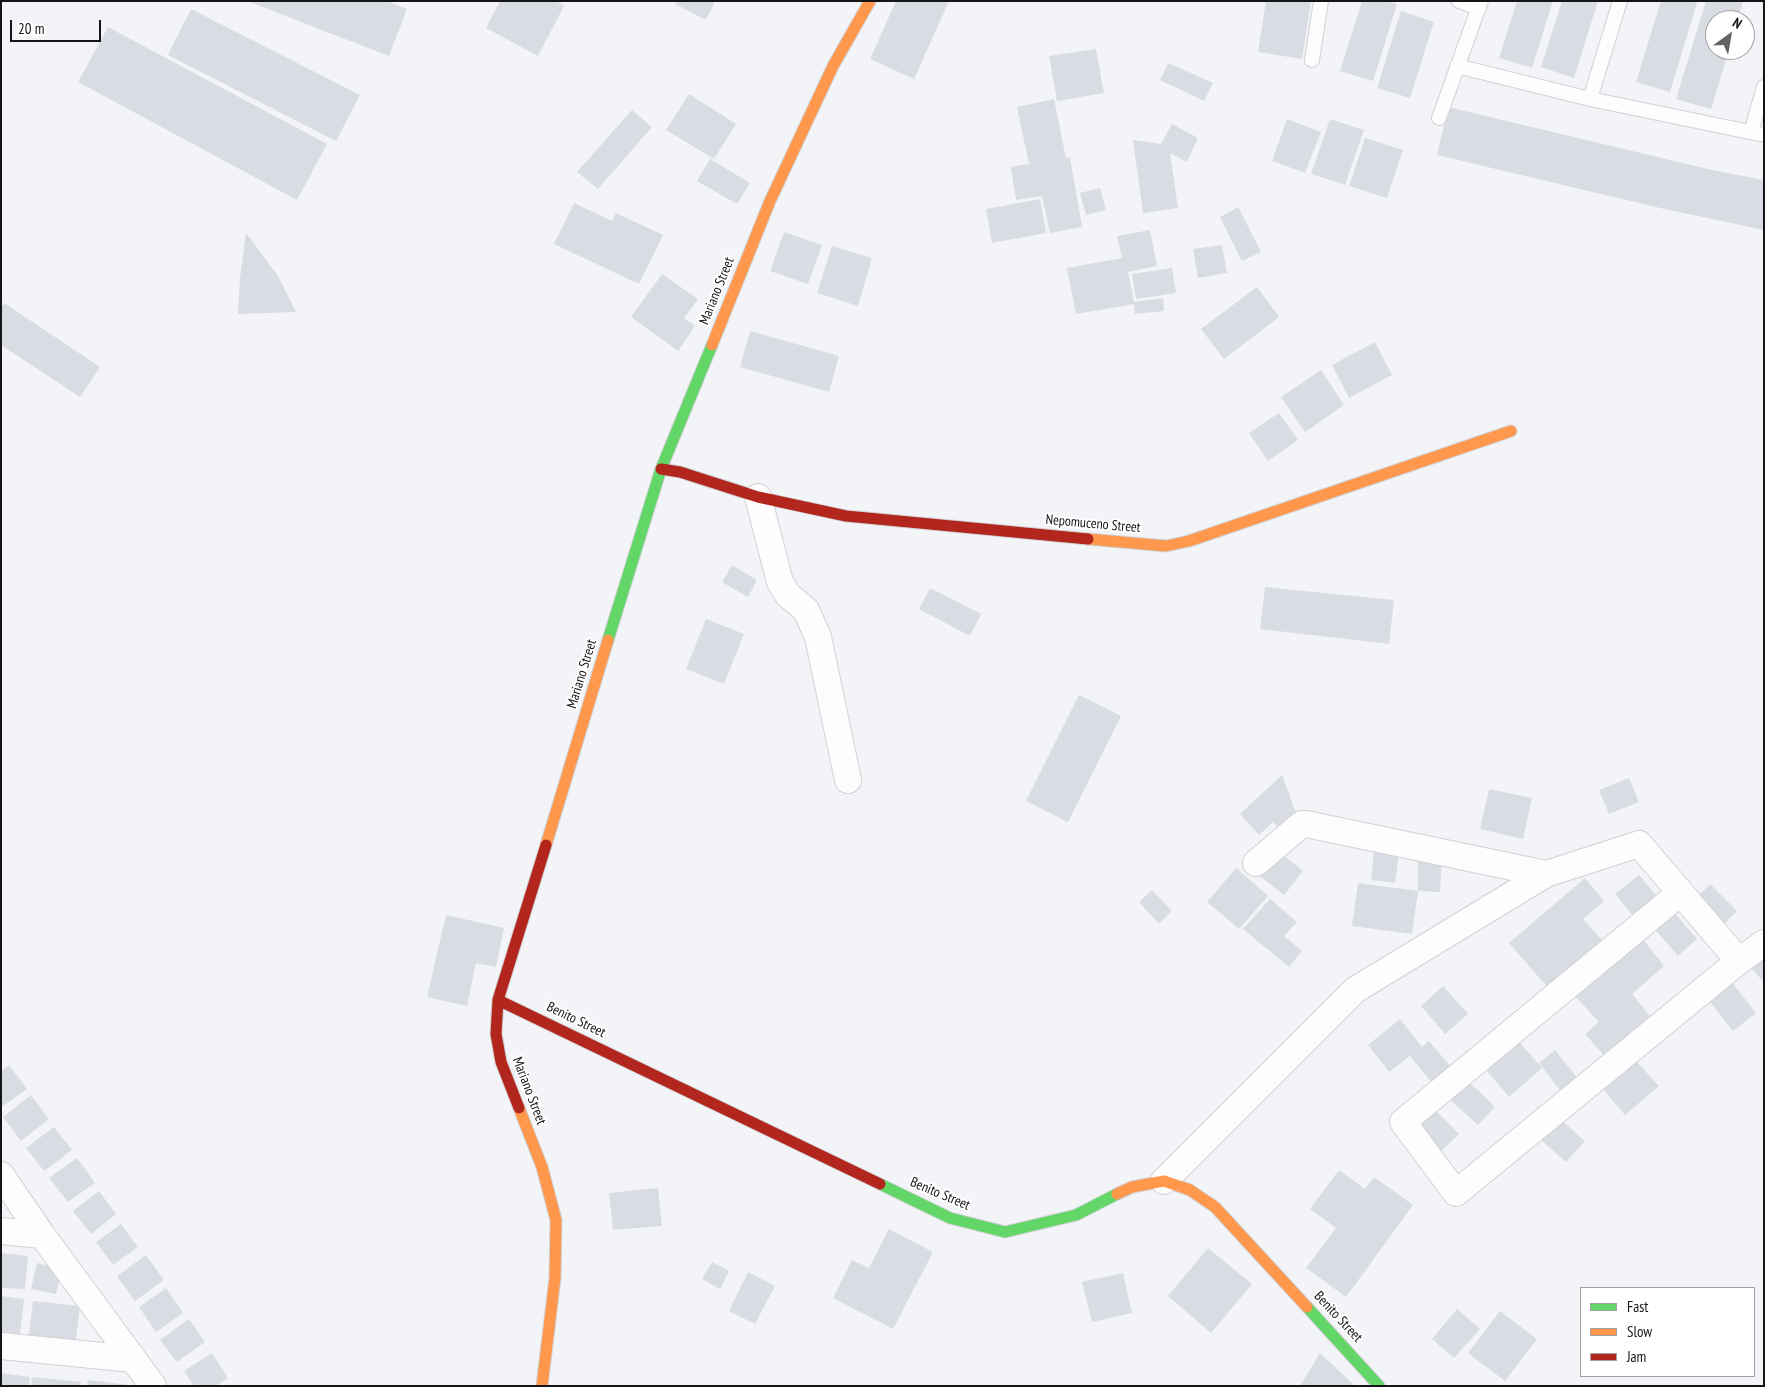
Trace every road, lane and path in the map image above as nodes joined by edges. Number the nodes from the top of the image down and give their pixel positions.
1 (870, 1) edge
2 (1321, 1) edge
3 (1459, 1) edge
4 (1620, 1) edge
5 (1480, 5) edge
6 (1312, 60) dead end
7 (1457, 66) junction
8 (1764, 87) edge
9 (1590, 99) junction
10 (1438, 118) dead end
11 (1757, 134) edge
12 (1511, 430) dead end
13 (661, 469) junction
14 (758, 497) junction
15 (848, 780) dead end
16 (1256, 863) dead end
17 (1546, 874) junction
18 (1680, 893) junction
19 (1764, 943) edge
20 (1739, 961) junction
21 (498, 1000) junction
22 (1, 1175) edge
23 (1164, 1181) junction
24 (1, 1230) edge
25 (42, 1235) junction
26 (1, 1346) edge
27 (133, 1359) junction
28 (154, 1386) edge
29 (542, 1386) edge
30 (1379, 1386) edge

1 - 13 street, Mariano Street
2 - 6 lane
3 - 5 lane
4 - 9 lane
5 - 7 lane
7 - 9 lane
7 - 10 lane
8 - 11 lane
9 - 11 lane
12 - 14 street, Nepomuceno Street
13 - 14 street, Nepomuceno Street
13 - 21 street, Mariano Street
14 - 15 street
16 - 17 street
17 - 18 street
17 - 23 street
18 - 20 street
18 - 20 street
19 - 20 street
21 - 23 street, Benito Street
21 - 29 street, Mariano Street
22 - 25 street
23 - 30 street, Benito Street
24 - 25 street
25 - 27 street
26 - 27 street
27 - 28 street

